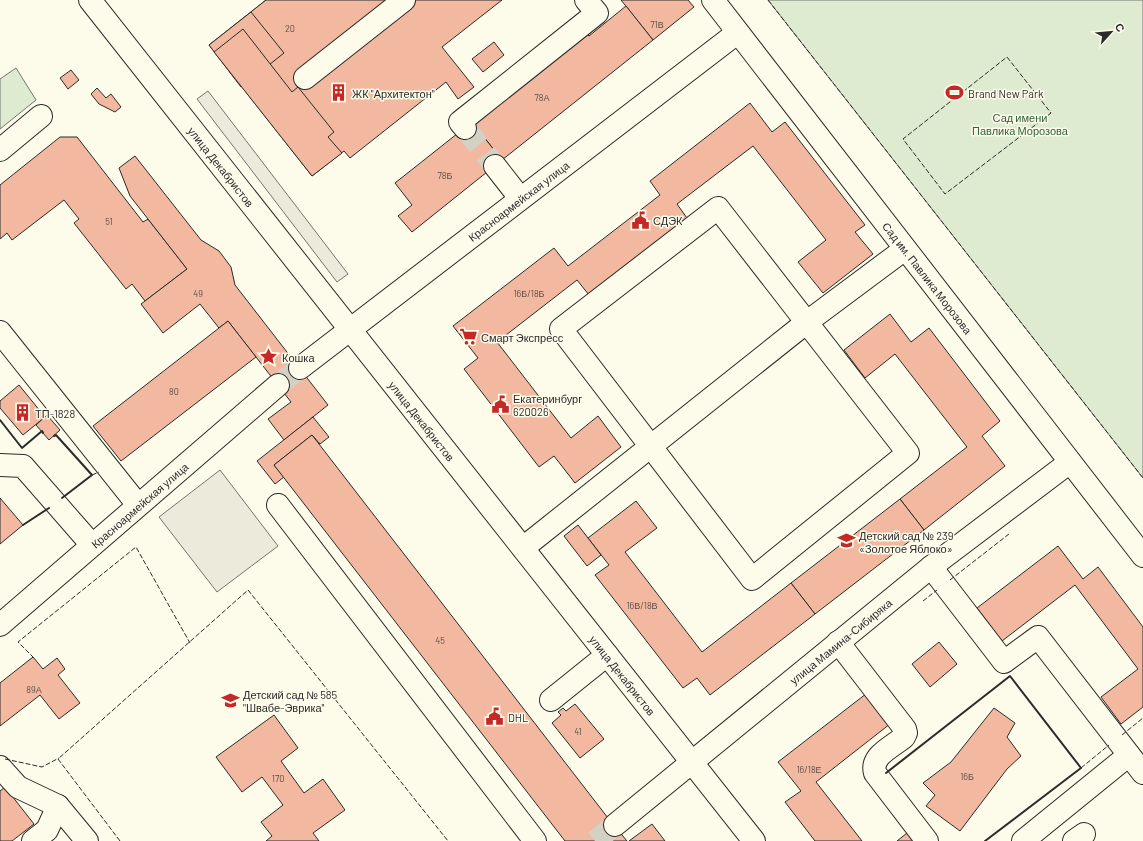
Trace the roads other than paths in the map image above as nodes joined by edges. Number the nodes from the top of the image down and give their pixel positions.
1 (90, 0) edge
2 (404, 0) edge
3 (586, 0) edge
4 (713, 0) edge
5 (737, 33) junction
6 (305, 78) dead end
7 (41, 116) dead end
8 (465, 128) dead end
9 (0, 150) edge
10 (495, 166) tunnel mouth
11 (520, 198) junction
12 (905, 249) junction
13 (807, 322) junction
14 (349, 330) junction
15 (0, 332) edge
16 (300, 368) tunnel mouth
17 (278, 386) tunnel mouth
18 (652, 446) junction
19 (1070, 462) junction
20 (0, 465) edge
21 (138, 505) junction
22 (278, 505) dead end
23 (92, 545) junction
24 (523, 548) junction
25 (1143, 556) edge
26 (931, 567) junction
27 (0, 625) edge
28 (838, 642) junction
29 (607, 655) junction
30 (551, 700) dead end
31 (1129, 755) junction
32 (692, 762) junction
33 (0, 767) edge
34 (1143, 773) edge
35 (58, 806) junction
36 (614, 825) tunnel mouth
37 (33, 841) edge
38 (87, 841) edge
39 (536, 841) edge
40 (754, 841) edge
41 (927, 841) edge
42 (1023, 841) edge

1 - 14 street, улица Декабристов
2 - 6 street
3 - 8 street
4 - 5 street, Сад им. Павлика Морозова
5 - 11 street, Красноармейская улица
5 - 12 street, Сад им. Павлика Морозова
7 - 9 street
10 - 11 street
11 - 14 street, Красноармейская улица
12 - 13 street
12 - 19 street, Сад им. Павлика Морозова
13 - 18 street
13 - 18 street
13 - 18 street
14 - 16 street, Красноармейская улица
14 - 24 street, улица Декабристов
15 - 21 street
17 - 21 street, Красноармейская улица
18 - 24 street
19 - 25 street, Сад им. Павлика Морозова
19 - 26 street, улица Мамина-Сибиряка
20 - 23 street
21 - 23 street, Красноармейская улица
22 - 39 street
23 - 27 street, Красноармейская улица
24 - 29 street, улица Декабристов
26 - 28 street, улица Мамина-Сибиряка
26 - 31 street
28 - 32 street, улица Мамина-Сибиряка
28 - 41 street
29 - 30 street
29 - 32 street, улица Декабристов
31 - 34 street
31 - 42 street
32 - 36 street, улица Мамина-Сибиряка
32 - 40 street, улица Декабристов
33 - 35 street
35 - 37 street
35 - 38 street

